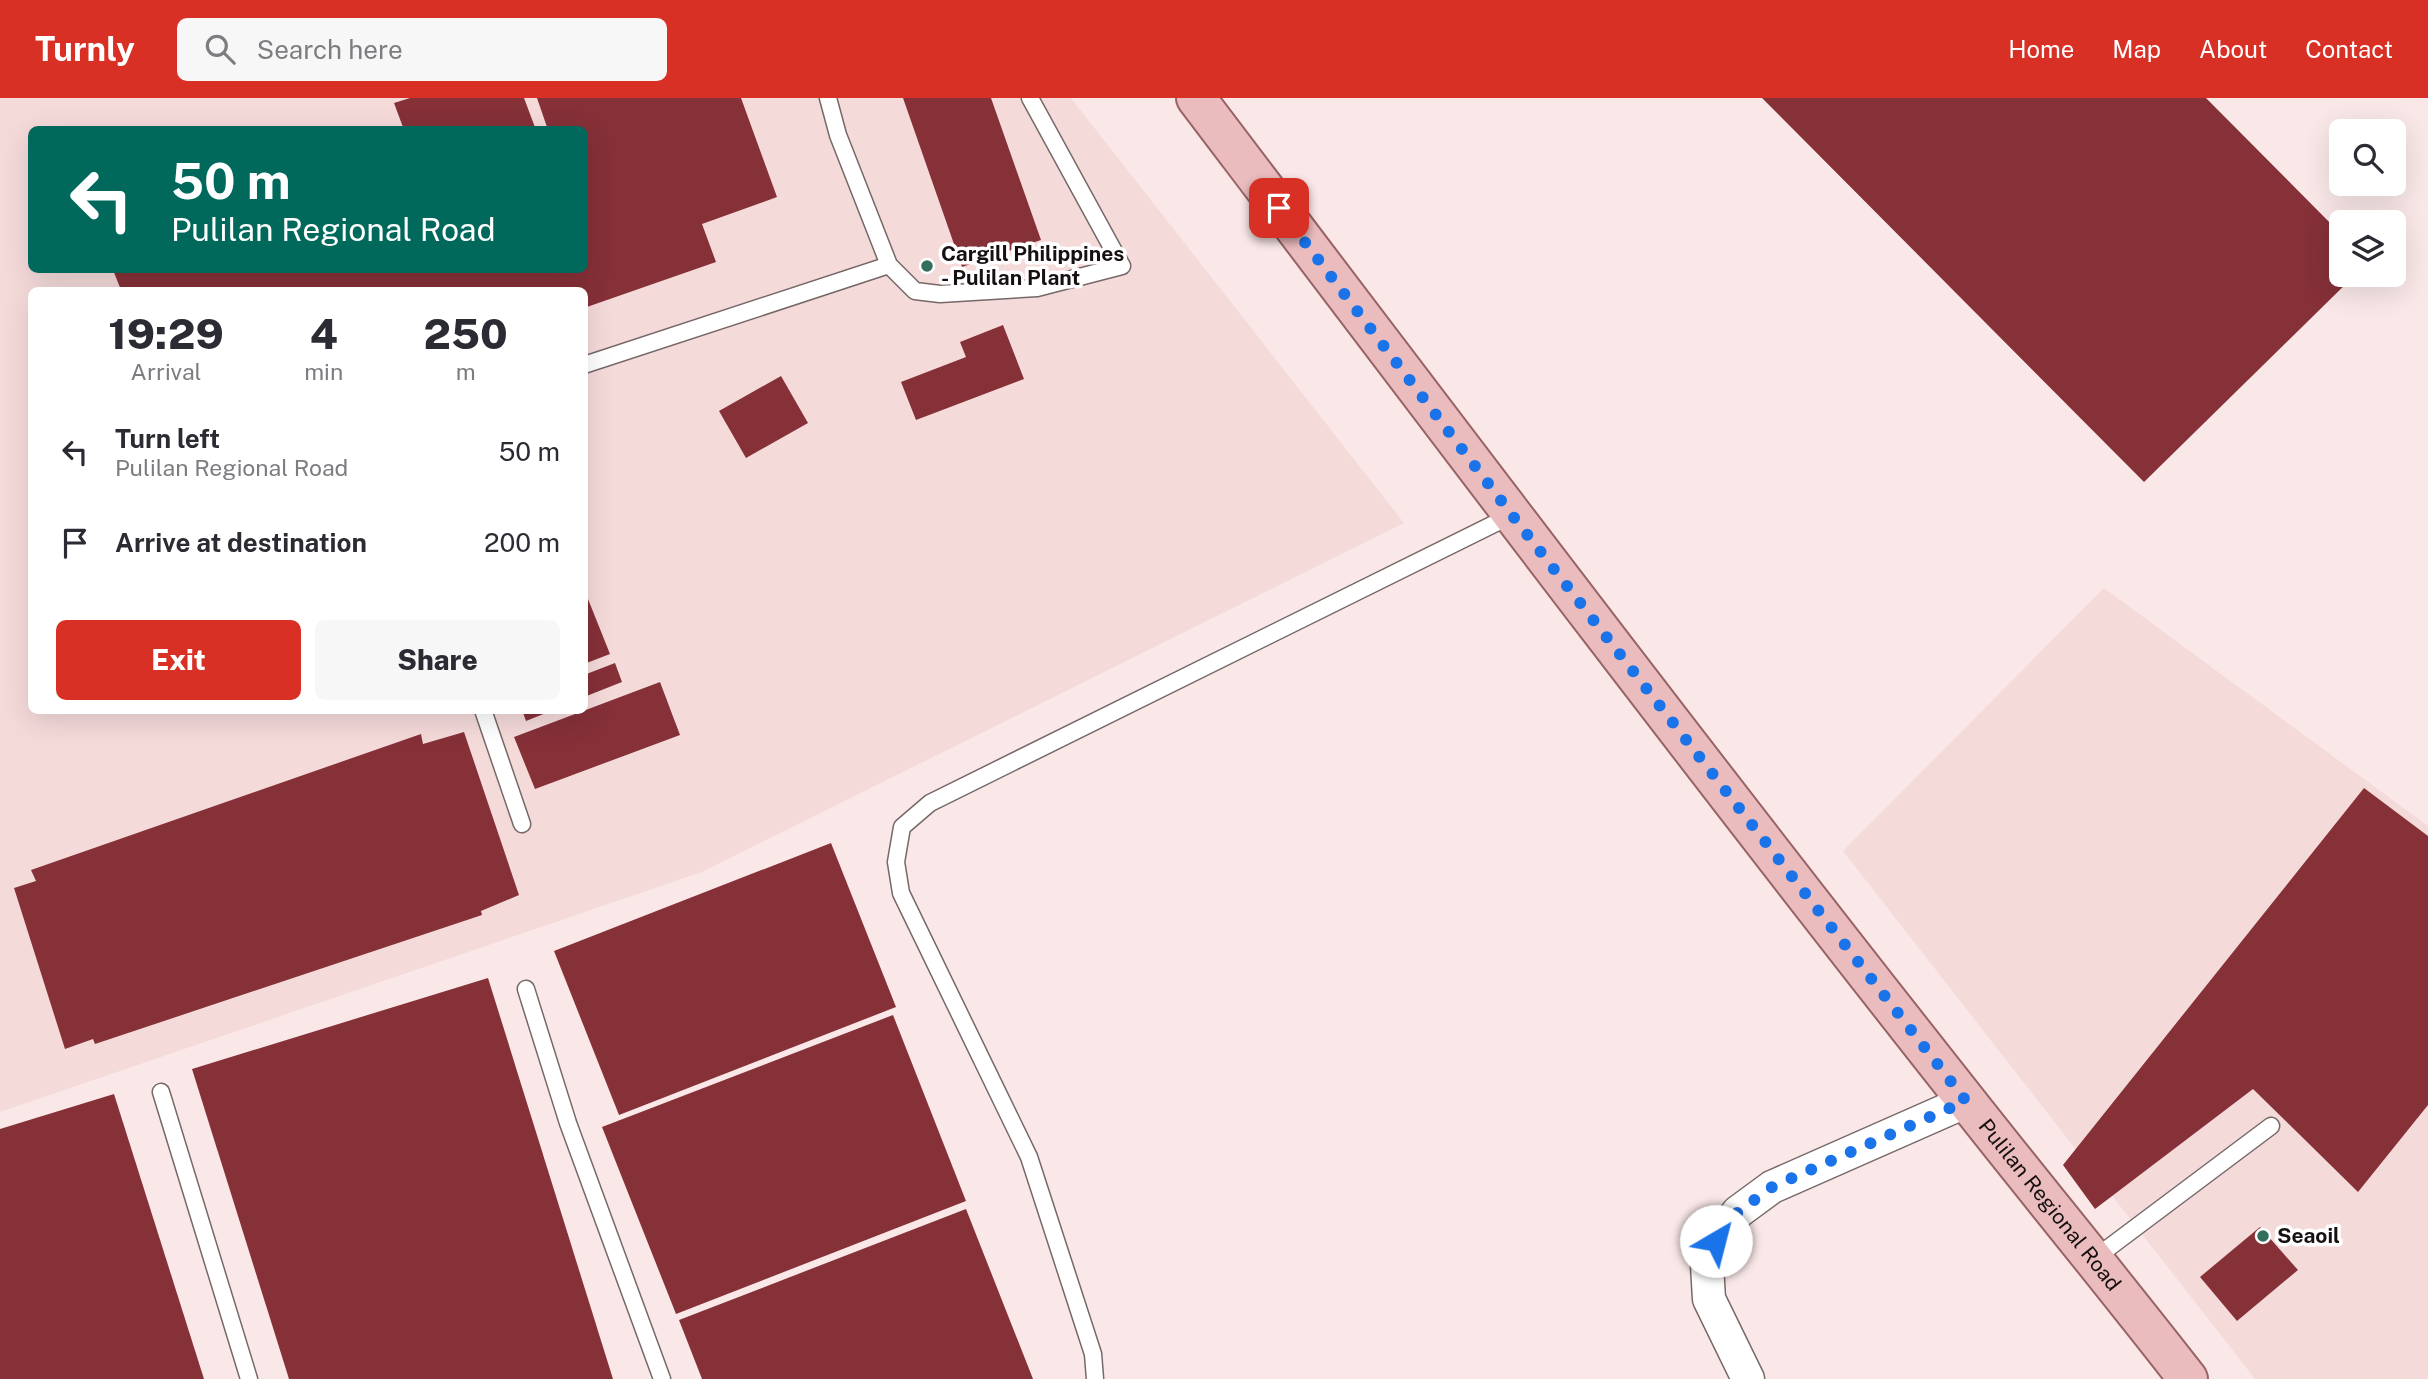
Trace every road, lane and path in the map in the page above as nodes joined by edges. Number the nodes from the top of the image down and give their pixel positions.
1 (828, 98) edge
2 (1030, 98) edge
3 (1196, 98) edge
4 (889, 265) junction
5 (588, 364) edge
6 (1512, 515) junction
7 (484, 714) edge
8 (522, 824) dead end
9 (526, 989) dead end
10 (161, 1092) dead end
11 (1966, 1101) junction
12 (2271, 1125) dead end
13 (2095, 1258) junction
14 (249, 1379) edge
15 (662, 1379) edge
16 (1095, 1379) edge
17 (1748, 1379) edge
18 (2188, 1379) edge

1 - 4 lane
2 - 4 lane
3 - 6 main road, Pulilan Regional Road
4 - 5 lane
6 - 11 main road, Pulilan Regional Road
6 - 16 lane
7 - 8 lane
9 - 15 lane
10 - 14 lane
11 - 13 main road, Pulilan Regional Road
11 - 17 street
12 - 13 lane
13 - 18 main road, Pulilan Regional Road

